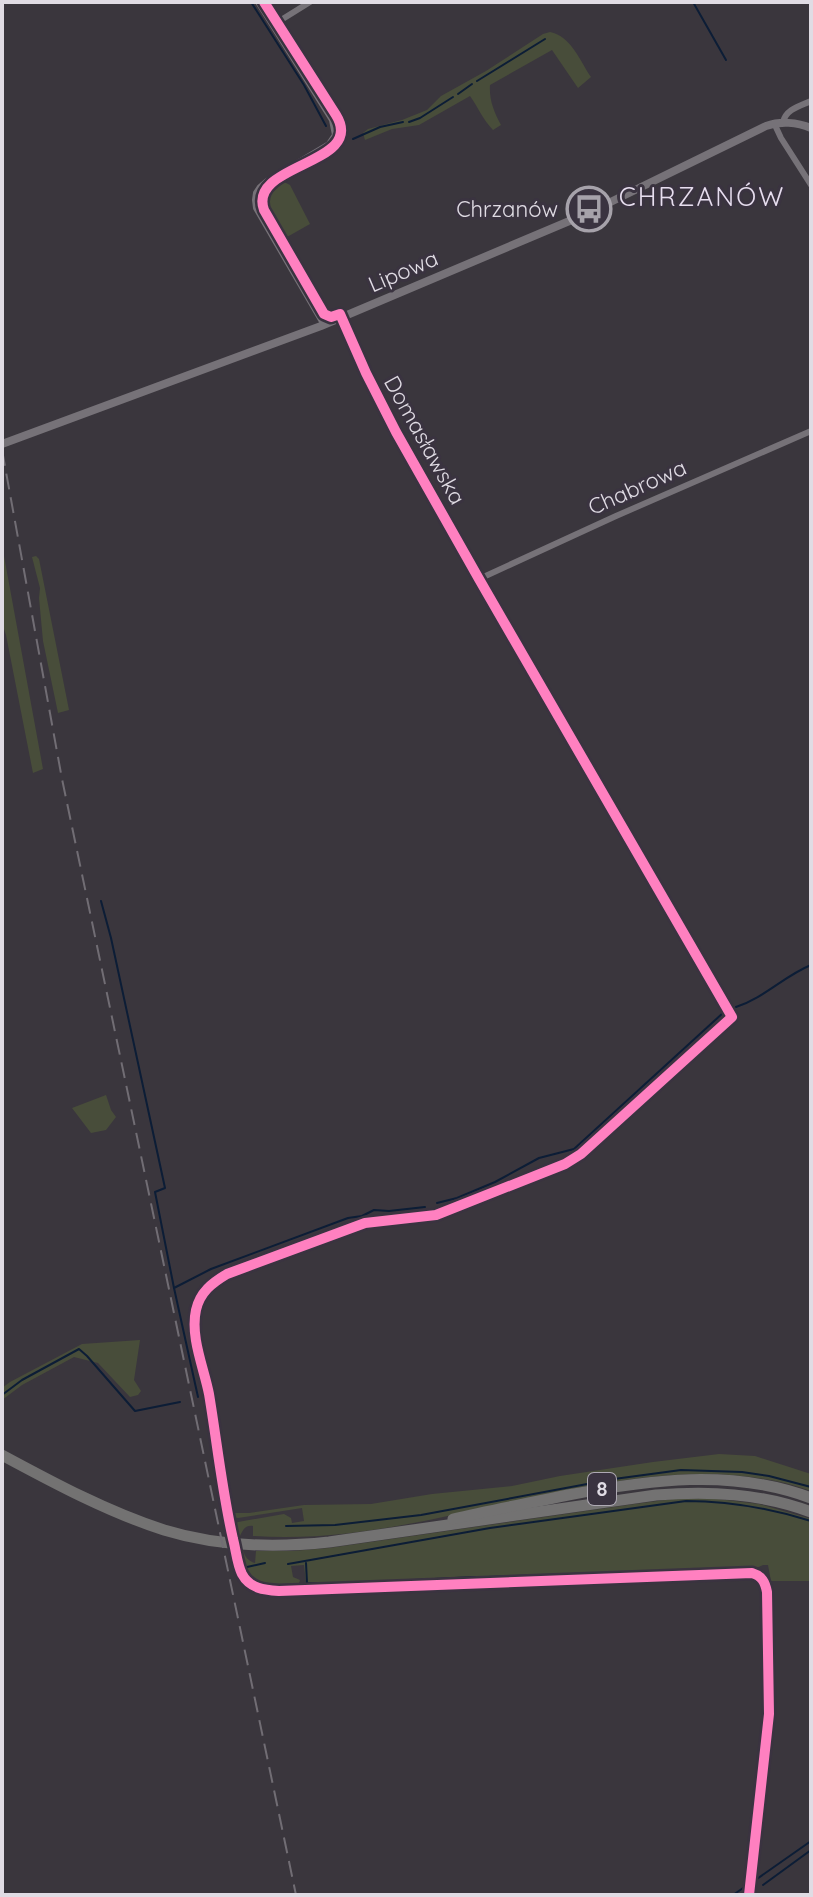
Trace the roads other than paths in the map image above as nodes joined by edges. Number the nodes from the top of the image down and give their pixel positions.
1 (258, 2) edge
2 (310, 2) edge
3 (273, 25) junction
4 (811, 101) edge
5 (779, 123) junction
6 (811, 128) edge
7 (811, 185) edge
8 (341, 317) junction
9 (324, 325) junction
10 (811, 431) edge
11 (2, 444) edge
12 (479, 579) junction
13 (2, 1455) edge
14 (811, 1498) edge
15 (811, 1512) edge
16 (394, 1532) junction
17 (749, 1895) edge

1 - 3 street
2 - 3 street
3 - 9 street
4 - 5 street
5 - 6 street
5 - 7 street
5 - 8 street, Lipowa
8 - 9 street, Lipowa
8 - 12 street, Domasławska
9 - 11 street, Lipowa
10 - 12 street, Chabrowa
12 - 17 street, Domasławska
13 - 16 highway, 8
14 - 16 highway, 8
15 - 16 highway, 8

